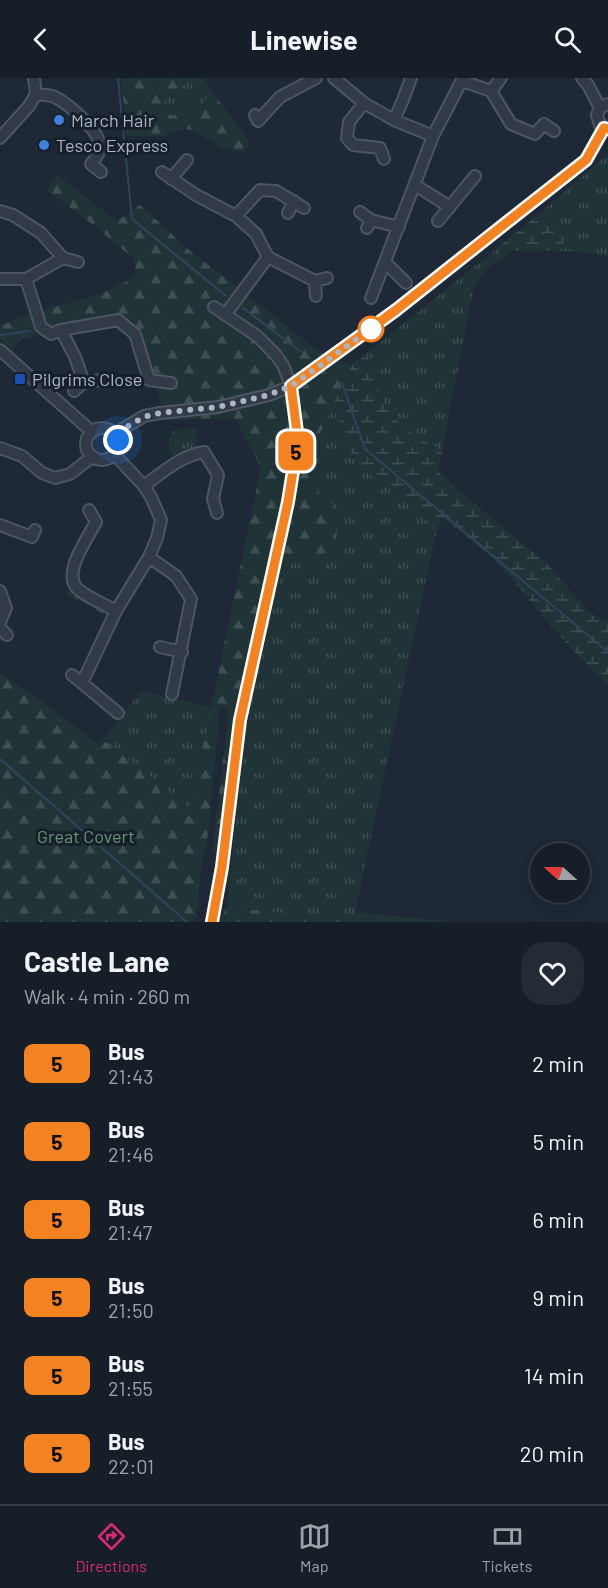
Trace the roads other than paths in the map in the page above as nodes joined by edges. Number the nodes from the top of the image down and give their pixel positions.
1 (34, 78) edge
2 (316, 78) edge
3 (334, 78) edge
4 (411, 78) edge
5 (501, 78) edge
6 (582, 78) edge
7 (463, 79) edge
8 (491, 91) junction
9 (36, 94) junction
10 (364, 103) junction
11 (604, 106) edge
12 (394, 120) junction
13 (258, 122) dead end
14 (606, 128) edge
15 (554, 131) dead end
16 (433, 136) junction
17 (0, 138) edge
18 (384, 150) dead end
19 (187, 160) dead end
20 (101, 172) dead end
21 (475, 176) dead end
22 (415, 185) junction
23 (294, 201) junction
24 (450, 207) junction
25 (304, 208) dead end
26 (0, 211) edge
27 (360, 212) dead end
28 (288, 213) dead end
29 (236, 216) junction
30 (438, 221) dead end
31 (399, 227) junction
32 (268, 257) junction
33 (63, 258) junction
34 (78, 262) dead end
35 (386, 263) junction
36 (327, 278) dead end
37 (0, 279) edge
38 (26, 279) junction
39 (315, 281) junction
40 (406, 283) dead end
41 (316, 296) dead end
42 (372, 298) dead end
43 (214, 307) dead end
44 (225, 315) junction
45 (61, 330) junction
46 (0, 350) edge
47 (102, 380) dead end
48 (84, 382) junction
49 (171, 383) dead end
50 (291, 386) junction
51 (74, 391) dead end
52 (91, 431) junction
53 (116, 433) junction
54 (0, 448) edge
55 (114, 454) junction
56 (92, 457) junction
57 (144, 486) junction
58 (89, 510) dead end
59 (216, 513) dead end
60 (96, 522) junction
61 (108, 522) dead end
62 (0, 525) edge
63 (36, 536) dead end
64 (149, 557) junction
65 (0, 591) edge
66 (116, 611) junction
67 (0, 622) edge
68 (160, 647) dead end
69 (182, 652) junction
70 (72, 675) dead end
71 (82, 683) junction
72 (172, 694) dead end
73 (118, 713) dead end
74 (212, 922) edge

1 - 9 street
2 - 13 street
3 - 10 street
4 - 12 street
5 - 8 street
6 - 11 street
7 - 8 street
7 - 16 street
8 - 15 street
9 - 17 street
9 - 20 street
10 - 12 street
10 - 18 street
11 - 14 street
12 - 16 street
14 - 50 street
16 - 22 street
19 - 29 street
21 - 24 street
22 - 24 street
22 - 31 street
23 - 25 street
23 - 28 street
23 - 29 street
24 - 30 street
26 - 33 street
27 - 31 street
29 - 32 street
31 - 35 street
32 - 39 street
32 - 44 street
33 - 34 street
33 - 38 street
35 - 40 street
35 - 42 street
36 - 39 street
37 - 38 street
38 - 45 street
39 - 41 street
43 - 44 street
44 - 50 street
45 - 48 street
45 - 49 street
46 - 52 street
47 - 48 street
48 - 51 street
50 - 53 street
50 - 74 street
52 - 53 street
52 - 56 street
53 - 55 street
54 - 56 street
55 - 56 street
55 - 57 street
57 - 59 street
57 - 64 street
58 - 60 street
60 - 61 street
60 - 66 street
62 - 63 street
64 - 66 street
64 - 69 street
65 - 67 street
66 - 71 street
68 - 69 street
69 - 72 street
70 - 71 street
71 - 73 street

